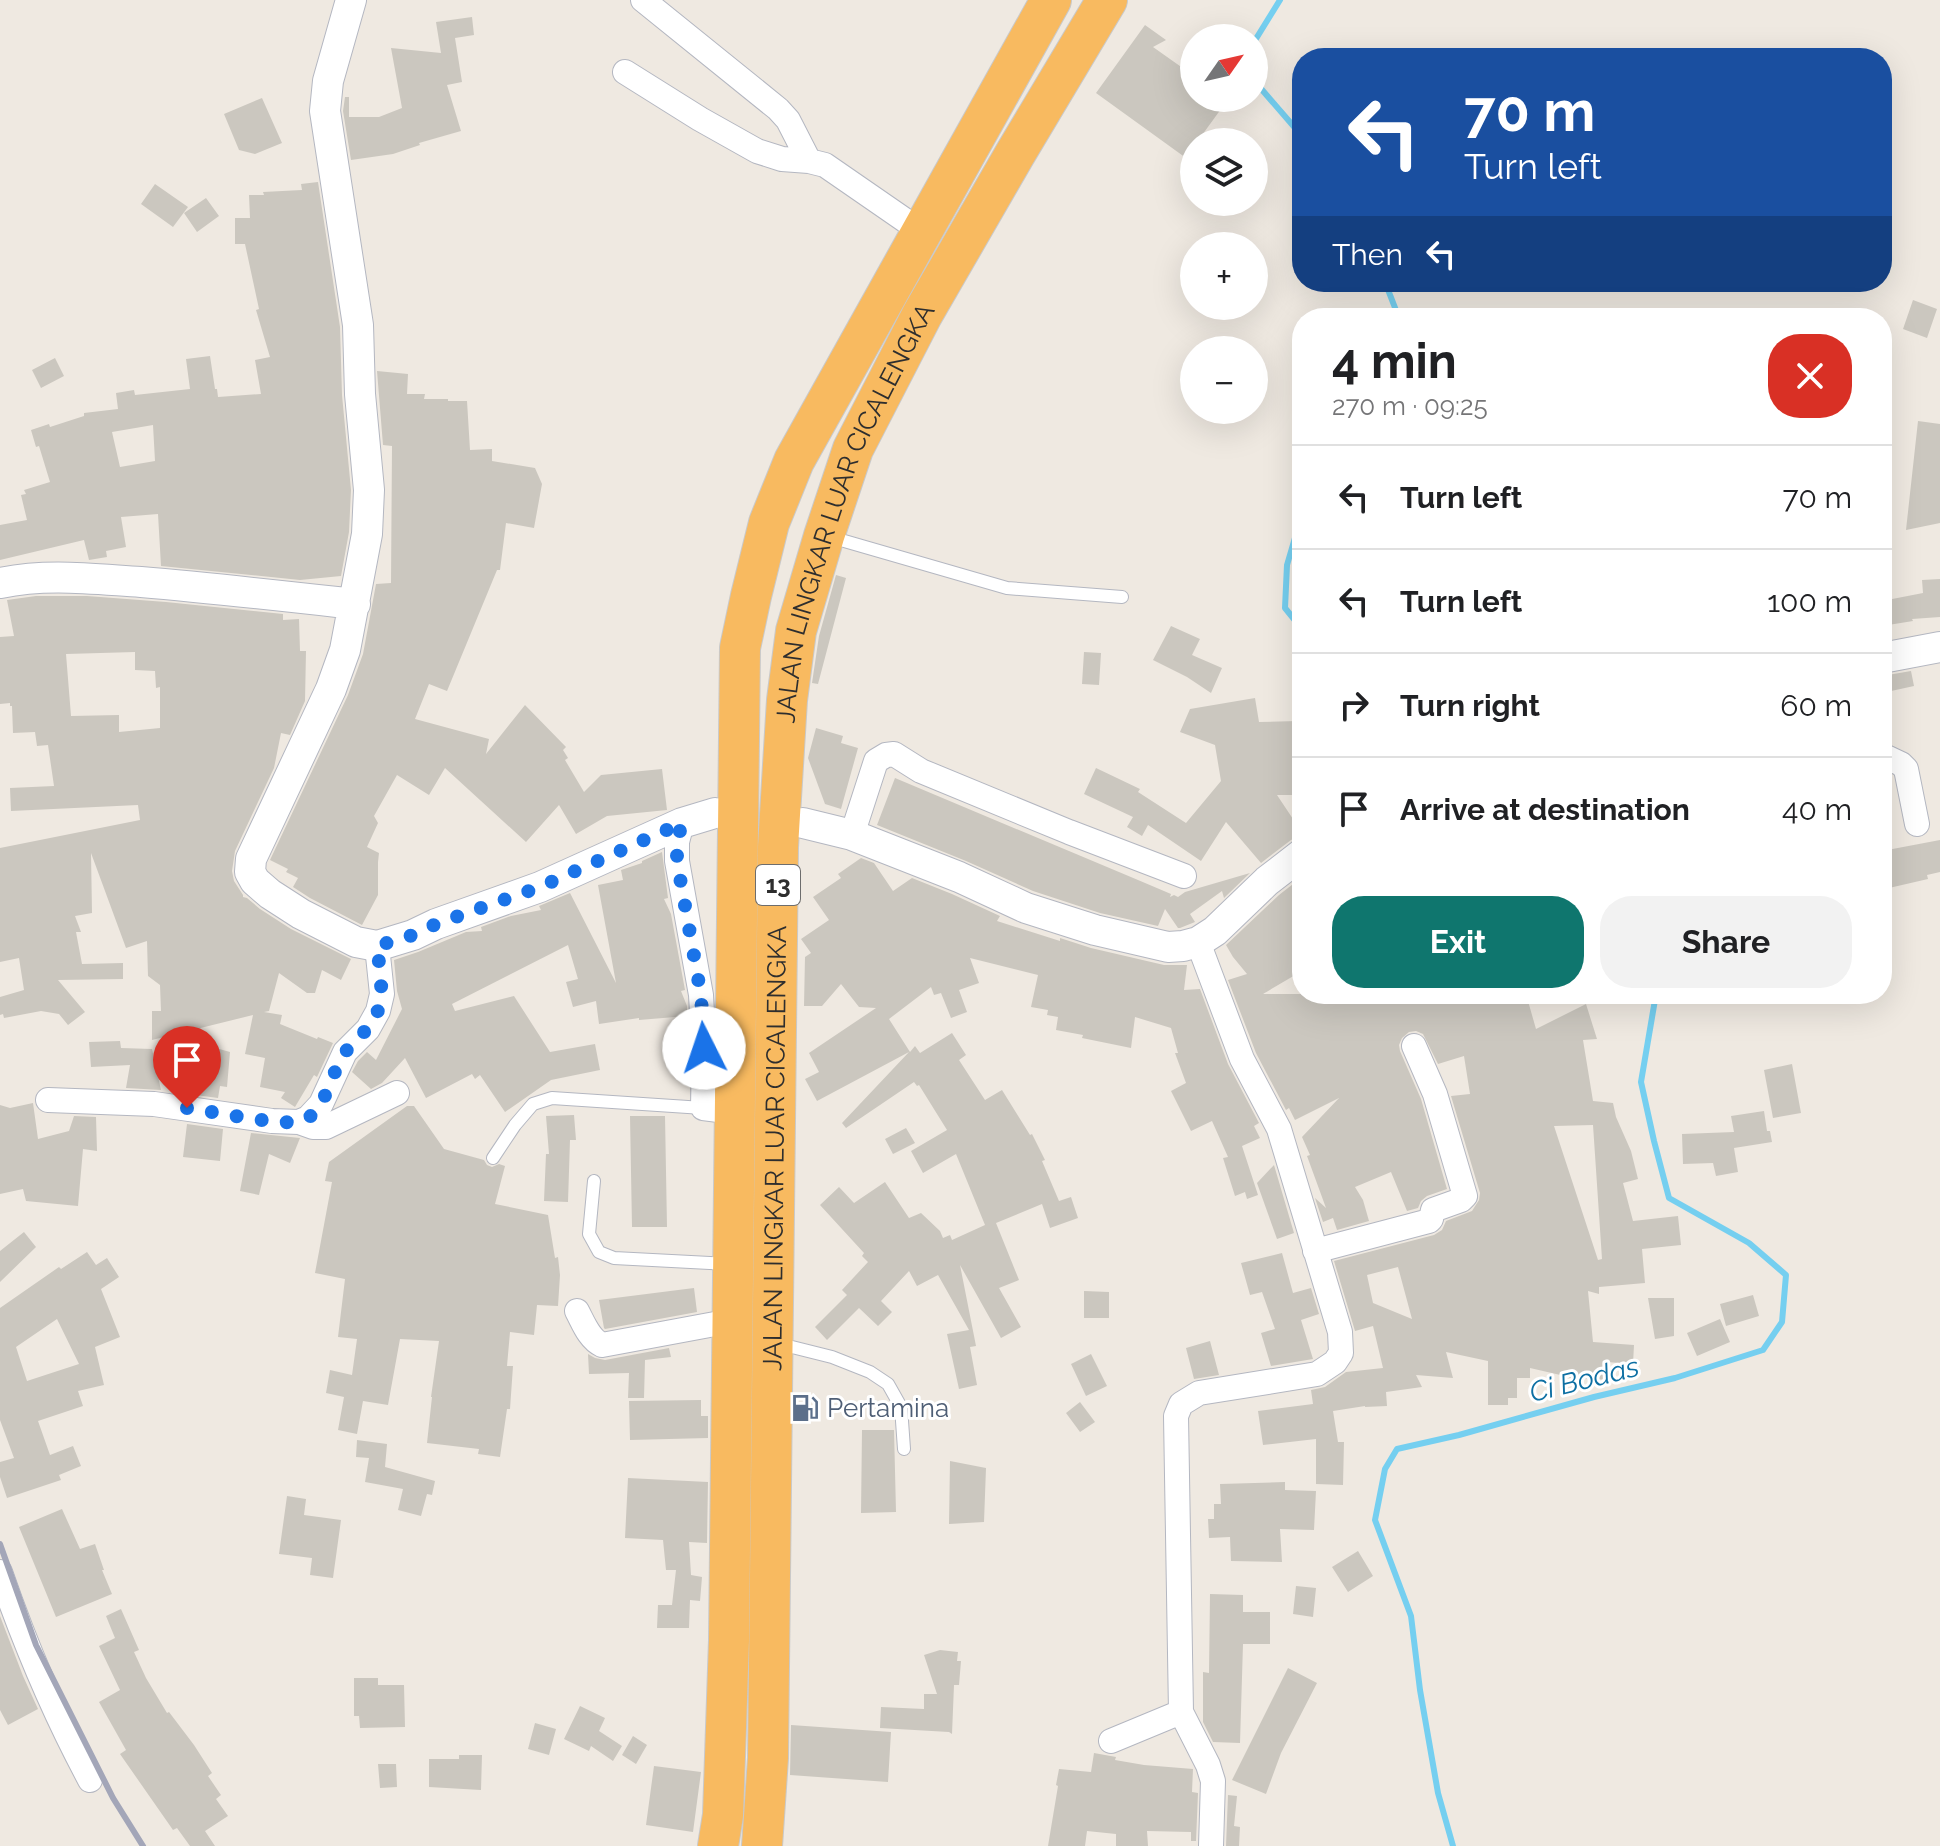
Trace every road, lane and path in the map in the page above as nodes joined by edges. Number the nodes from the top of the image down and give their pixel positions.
1 (351, 0) edge
2 (643, 0) edge
3 (1051, 0) edge
4 (1107, 0) edge
5 (625, 72) dead end
6 (809, 161) junction
7 (922, 232) junction
8 (824, 536) junction
9 (0, 583) edge
10 (1122, 597) dead end
11 (355, 604) junction
12 (1940, 647) edge
13 (1892, 656) edge
14 (1892, 760) edge
15 (715, 813) dead end
16 (682, 823) junction
17 (803, 823) dead end
18 (1917, 824) dead end
19 (852, 835) junction
20 (1292, 862) edge
21 (1184, 876) dead end
22 (1198, 942) junction
23 (377, 946) junction
24 (1414, 1046) dead end
25 (397, 1093) dead end
26 (48, 1100) dead end
27 (718, 1110) junction
28 (299, 1122) junction
29 (493, 1158) dead end
30 (594, 1181) dead end
31 (1315, 1251) junction
32 (732, 1265) junction
33 (577, 1311) dead end
34 (731, 1321) junction
35 (773, 1343) junction
36 (904, 1449) dead end
37 (0, 1572) edge
38 (1181, 1712) junction
39 (1111, 1741) dead end
40 (90, 1780) dead end
41 (718, 1846) edge
42 (762, 1846) edge
43 (1211, 1846) edge

1 - 11 street
2 - 6 street
3 - 7 highway, JALAN LINGKAR LUAR CICALENGKA / 13
4 - 8 highway, JALAN LINGKAR LUAR CICALENGKA / 13
5 - 6 street
6 - 7 street
7 - 27 highway, JALAN LINGKAR LUAR CICALENGKA / 13
8 - 10 lane
8 - 35 highway, JALAN LINGKAR LUAR CICALENGKA / 13
9 - 11 street
11 - 23 street
12 - 13 street
14 - 18 street
15 - 16 street
16 - 23 street
16 - 27 street
17 - 19 street
19 - 21 street
19 - 22 street
20 - 22 street
22 - 31 street
23 - 28 street
24 - 31 street
25 - 28 street
26 - 28 street
27 - 29 lane
27 - 32 highway, JALAN LINGKAR LUAR CICALENGKA / 13
30 - 32 lane
31 - 38 street
32 - 34 highway, JALAN LINGKAR LUAR CICALENGKA / 13
33 - 34 street
34 - 41 highway, JALAN LINGKAR LUAR CICALENGKA / 13
35 - 36 lane
35 - 42 highway, JALAN LINGKAR LUAR CICALENGKA / 13
37 - 40 street
38 - 39 street
38 - 43 street

